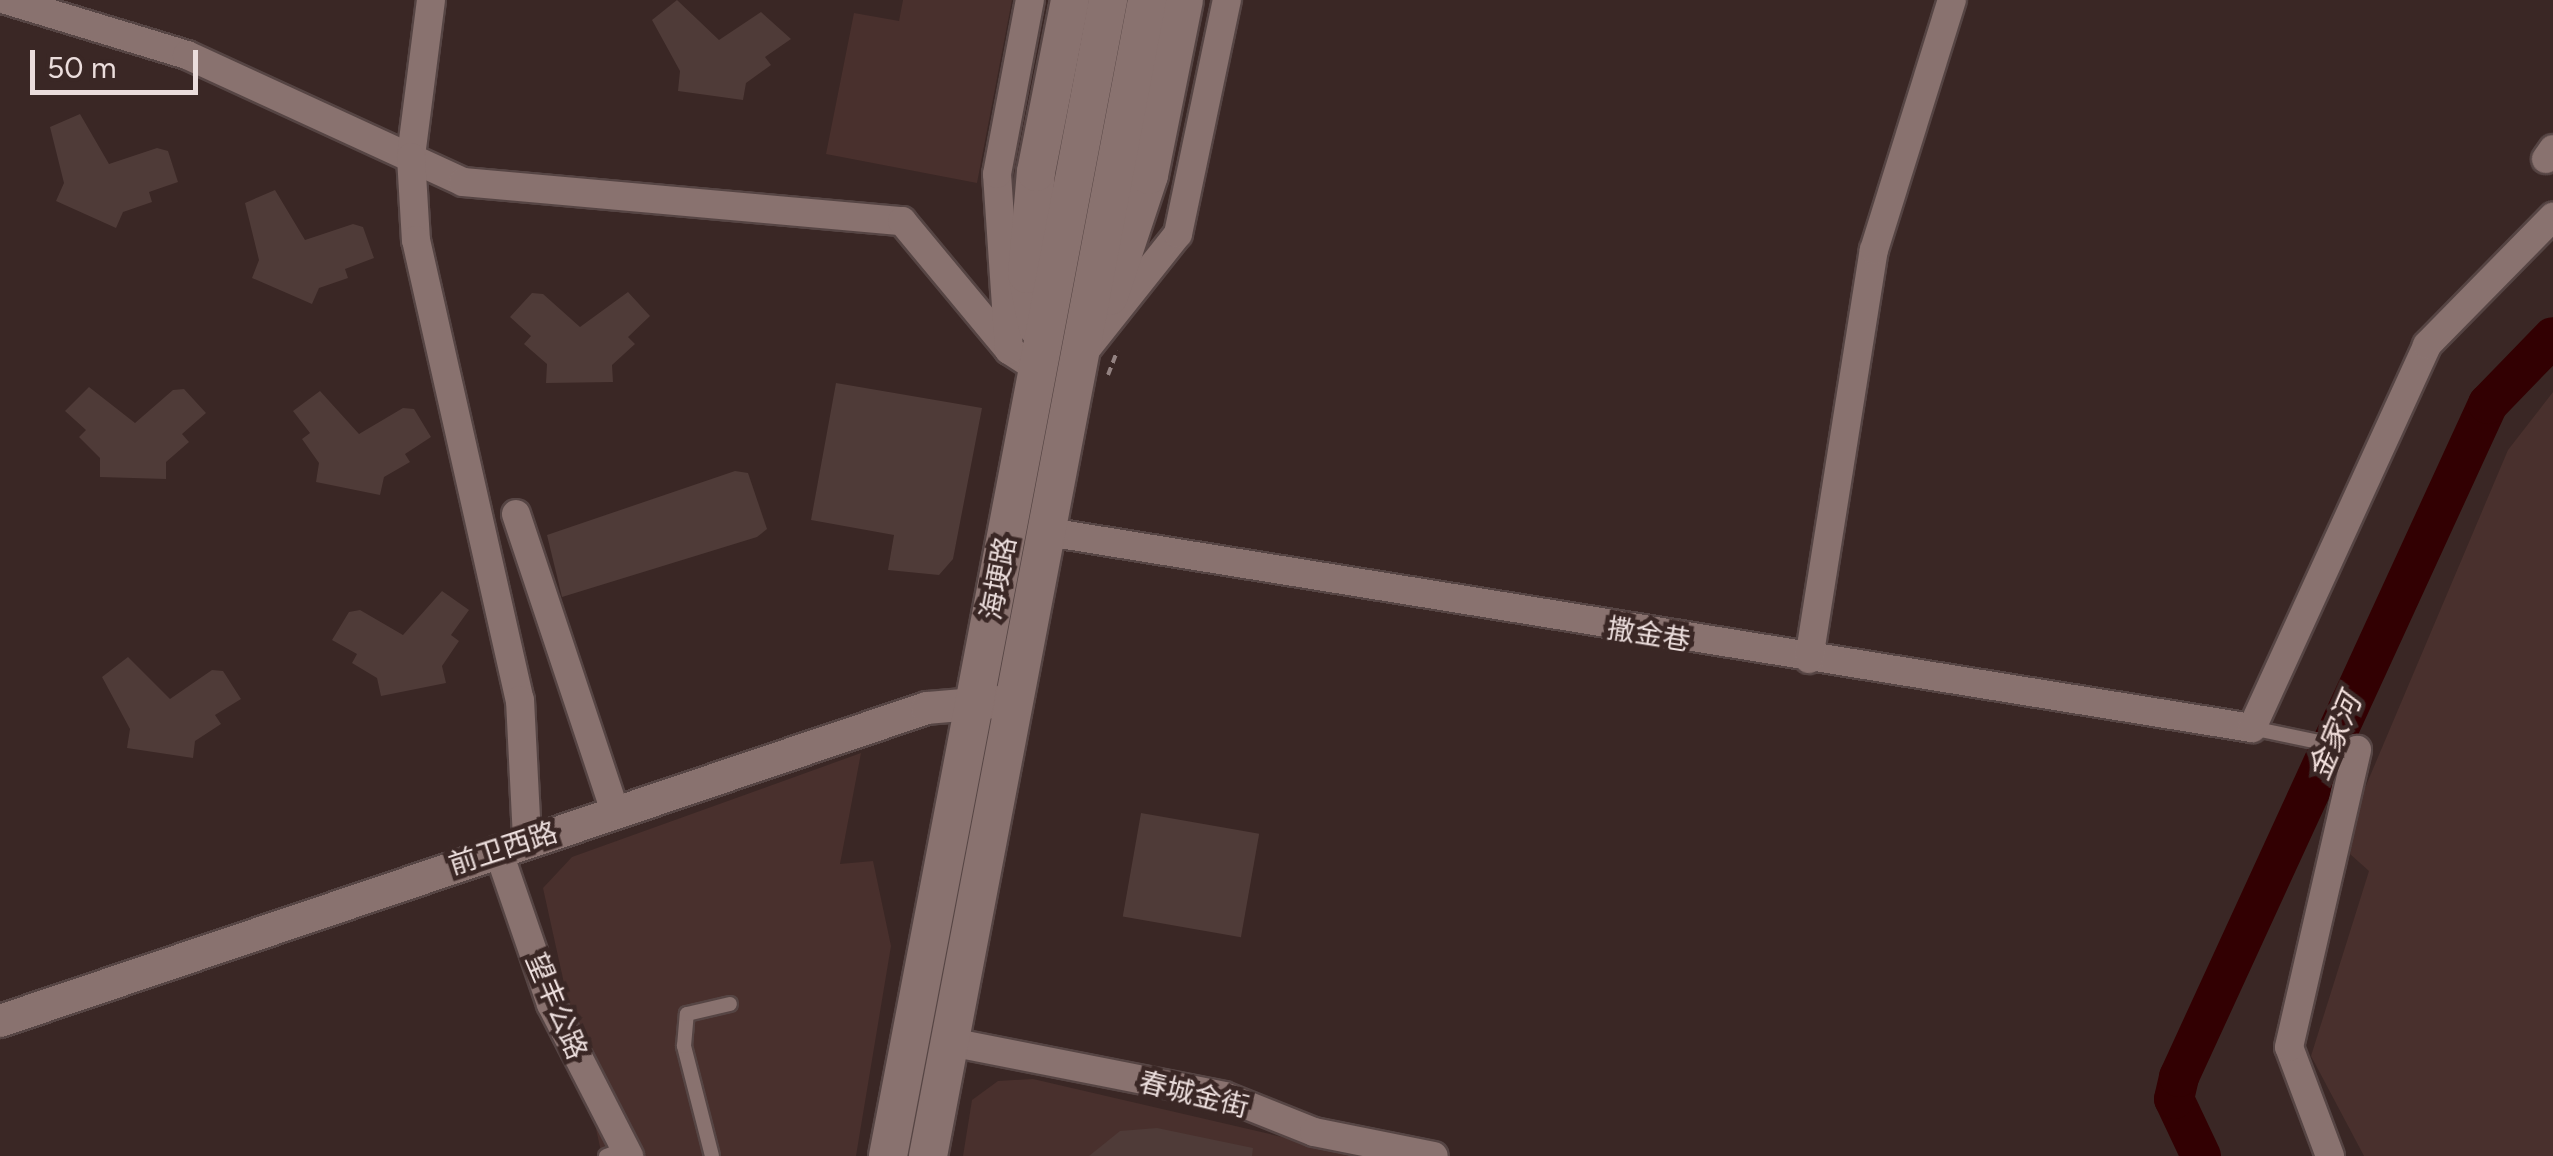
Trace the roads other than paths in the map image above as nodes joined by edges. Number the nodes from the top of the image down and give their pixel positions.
1 (6, 0) edge
2 (431, 0) edge
3 (1030, 0) edge
4 (1070, 0) edge
5 (1108, 0) edge
6 (1147, 0) edge
7 (1184, 0) edge
8 (1228, 0) edge
9 (1952, 0) edge
10 (411, 157) junction
11 (2553, 217) edge
12 (1030, 355) junction
13 (1080, 357) junction
14 (516, 514) dead end
15 (1048, 532) junction
16 (1809, 659) junction
17 (971, 698) junction
18 (1010, 705) junction
19 (2252, 728) junction
20 (2357, 750) joint
21 (615, 811) junction
22 (512, 845) junction
23 (730, 1004) dead end
24 (0, 1021) edge
25 (950, 1042) junction
26 (620, 1154) edge
27 (712, 1156) edge
28 (888, 1156) edge
29 (928, 1156) edge
30 (1434, 1156) edge
31 (2330, 1156) edge

1 - 10 street
2 - 10 street, 望丰公路
3 - 12 street
4 - 12 main road
5 - 12 main road, 海埂路
6 - 13 main road, 海埂路
7 - 13 main road
8 - 13 street
9 - 16 street
10 - 12 street
10 - 22 street, 望丰公路
11 - 19 street
12 - 17 main road, 海埂路
13 - 15 main road, 海埂路
14 - 21 street
15 - 16 street, 撒金巷
15 - 18 main road, 海埂路
16 - 19 street, 撒金巷
17 - 18 street, 前卫西路
17 - 21 street, 前卫西路
17 - 28 main road, 海埂路
18 - 25 main road, 海埂路
19 - 20 lane
20 - 31 street
21 - 22 street, 前卫西路
22 - 24 street, 前卫西路
22 - 26 street, 望丰公路
23 - 27 lane
25 - 29 main road, 海埂路
25 - 30 street, 春城金街

